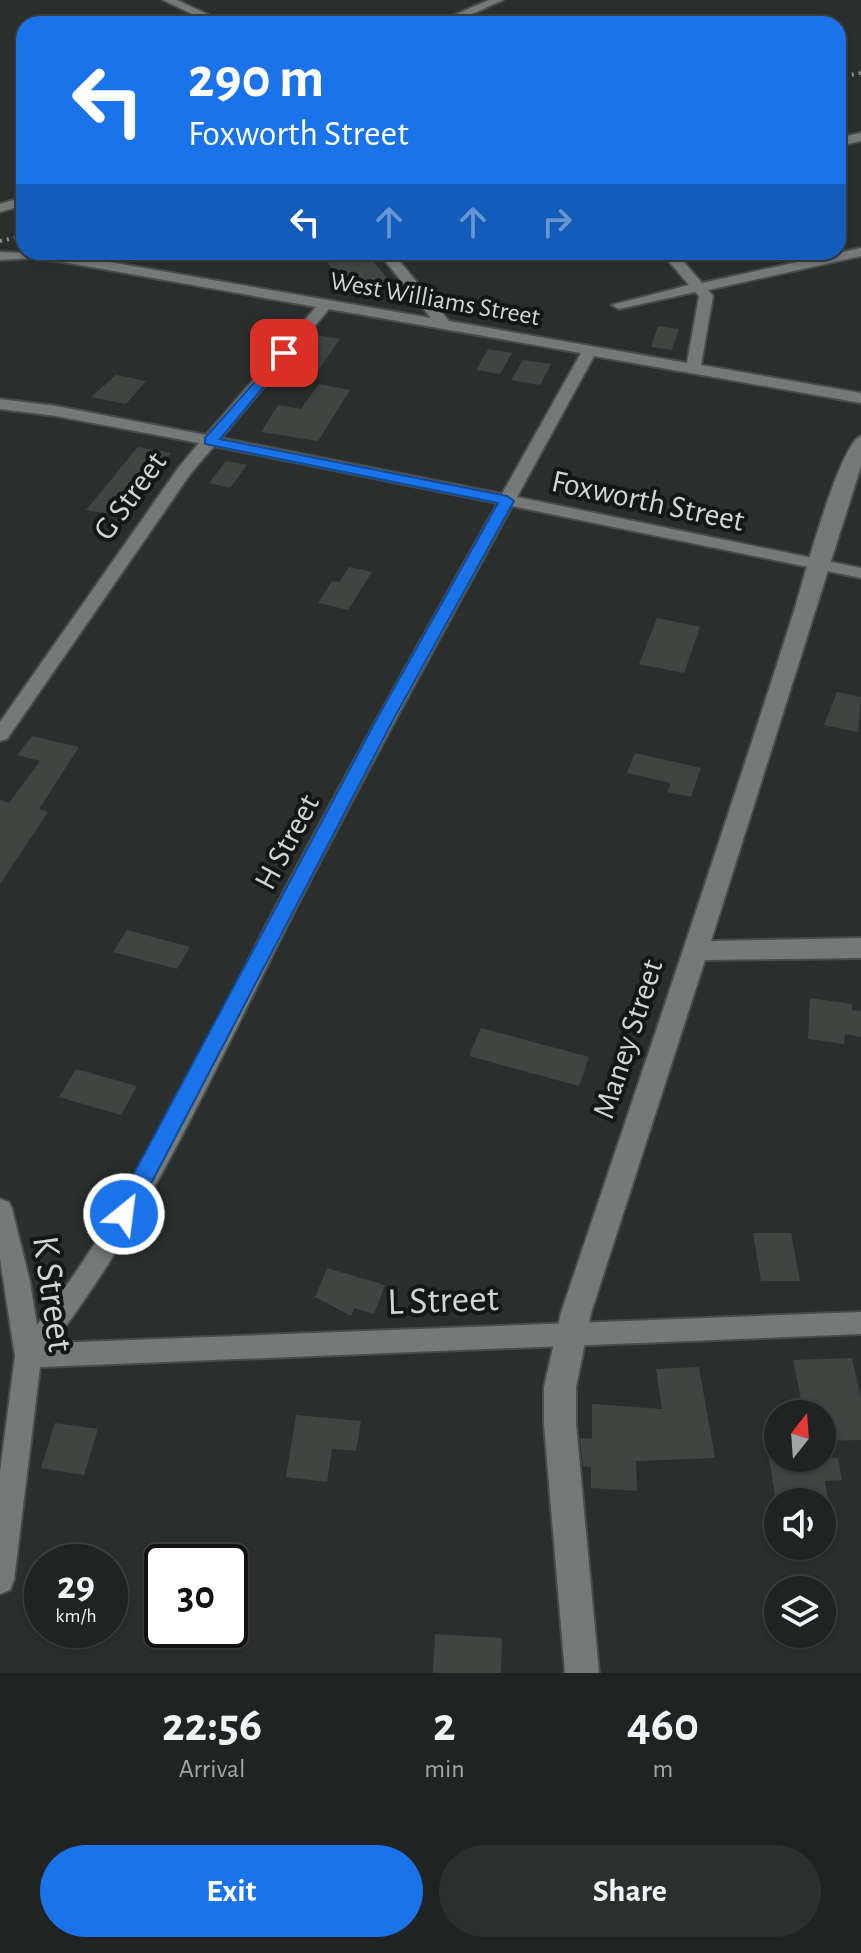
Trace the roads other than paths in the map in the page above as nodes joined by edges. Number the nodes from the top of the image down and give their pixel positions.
1 (168, 0) edge
2 (471, 0) edge
3 (498, 0) edge
4 (485, 5) junction
5 (204, 16) edge
6 (459, 16) edge
7 (75, 260) edge
8 (391, 260) edge
9 (676, 260) edge
10 (824, 260) edge
11 (701, 287) junction
12 (325, 305) junction
13 (619, 305) dead end
14 (444, 325) junction
15 (590, 350) junction
16 (693, 368) junction
17 (861, 398) edge
18 (0, 404) edge
19 (210, 441) junction
20 (861, 442) edge
21 (507, 501) junction
22 (819, 565) junction
23 (861, 573) edge
24 (0, 735) edge
25 (861, 948) edge
26 (695, 951) junction
27 (0, 1209) edge
28 (861, 1323) edge
29 (571, 1334) junction
30 (28, 1356) junction
31 (0, 1580) edge
32 (582, 1673) edge

1 - 5 street
2 - 4 street
3 - 4 street
4 - 6 street
7 - 12 street, West Williams Street
8 - 14 street
9 - 11 street
10 - 11 street
11 - 13 street
11 - 16 street
12 - 14 street, West Williams Street
12 - 19 street, G Street
14 - 15 street, West Williams Street
15 - 16 street, West Williams Street
15 - 21 street, H Street
16 - 17 street, West Williams Street
18 - 19 street, Foxworth Street
19 - 21 street, Foxworth Street
19 - 24 street, G Street
20 - 22 street, Maney Street
21 - 22 street, Foxworth Street
21 - 30 street, H Street
22 - 23 street, Foxworth Street
22 - 26 street, Maney Street
25 - 26 street
26 - 29 street, Maney Street
27 - 30 street, K Street
28 - 29 street, L Street
29 - 30 street, L Street
29 - 32 street, Maney Street
30 - 31 street, K Street

